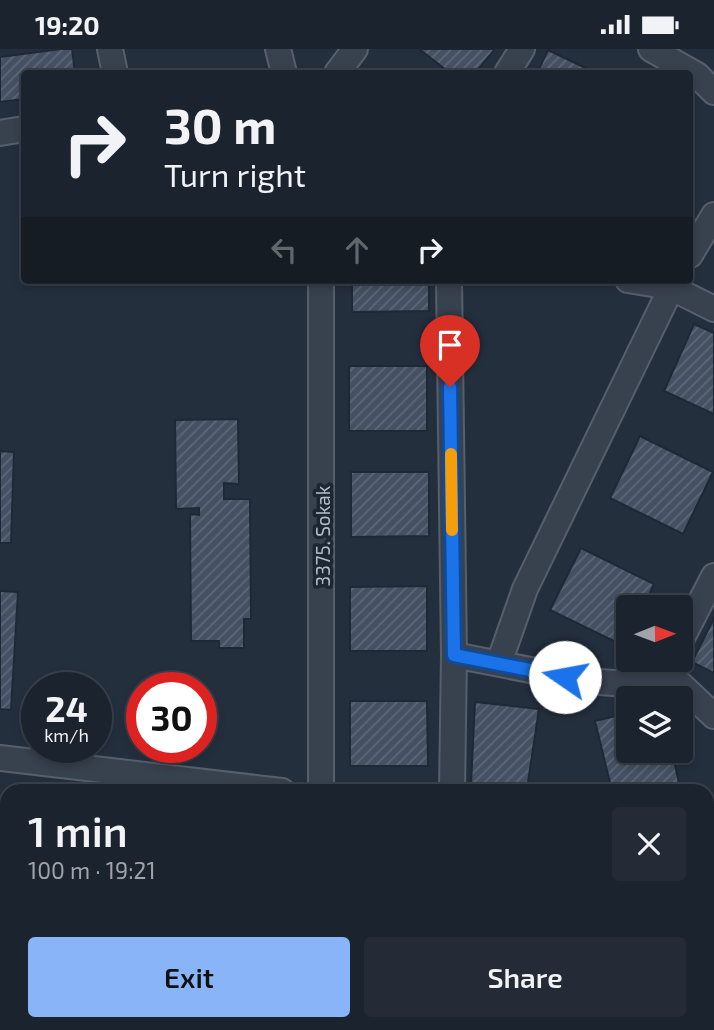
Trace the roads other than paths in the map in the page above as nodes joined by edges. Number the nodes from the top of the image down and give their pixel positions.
1 (110, 49) edge
2 (278, 49) edge
3 (355, 49) edge
4 (522, 49) edge
5 (651, 49) edge
6 (114, 70) edge
7 (283, 70) edge
8 (339, 70) edge
9 (509, 70) edge
10 (687, 70) edge
11 (693, 73) edge
12 (714, 92) edge
13 (21, 130) edge
14 (0, 133) edge
15 (714, 215) edge
16 (693, 250) edge
17 (321, 284) edge
18 (449, 284) edge
19 (673, 284) edge
20 (714, 309) edge
21 (714, 576) edge
22 (693, 617) edge
23 (454, 655) junction
24 (499, 663) junction
25 (653, 672) edge
26 (674, 672) edge
27 (714, 716) edge
28 (0, 758) edge
29 (100, 781) edge
30 (154, 784) edge
31 (321, 784) edge
32 (452, 784) edge

1 - 6 street
2 - 7 street
3 - 8 street
4 - 9 street
5 - 10 street
11 - 12 street
13 - 14 street
15 - 16 street
17 - 31 street, 3375. Sokak
18 - 23 street
19 - 20 street
19 - 24 street
21 - 22 street
23 - 24 street
23 - 32 street
24 - 25 street
26 - 27 street
28 - 29 street
29 - 30 street

